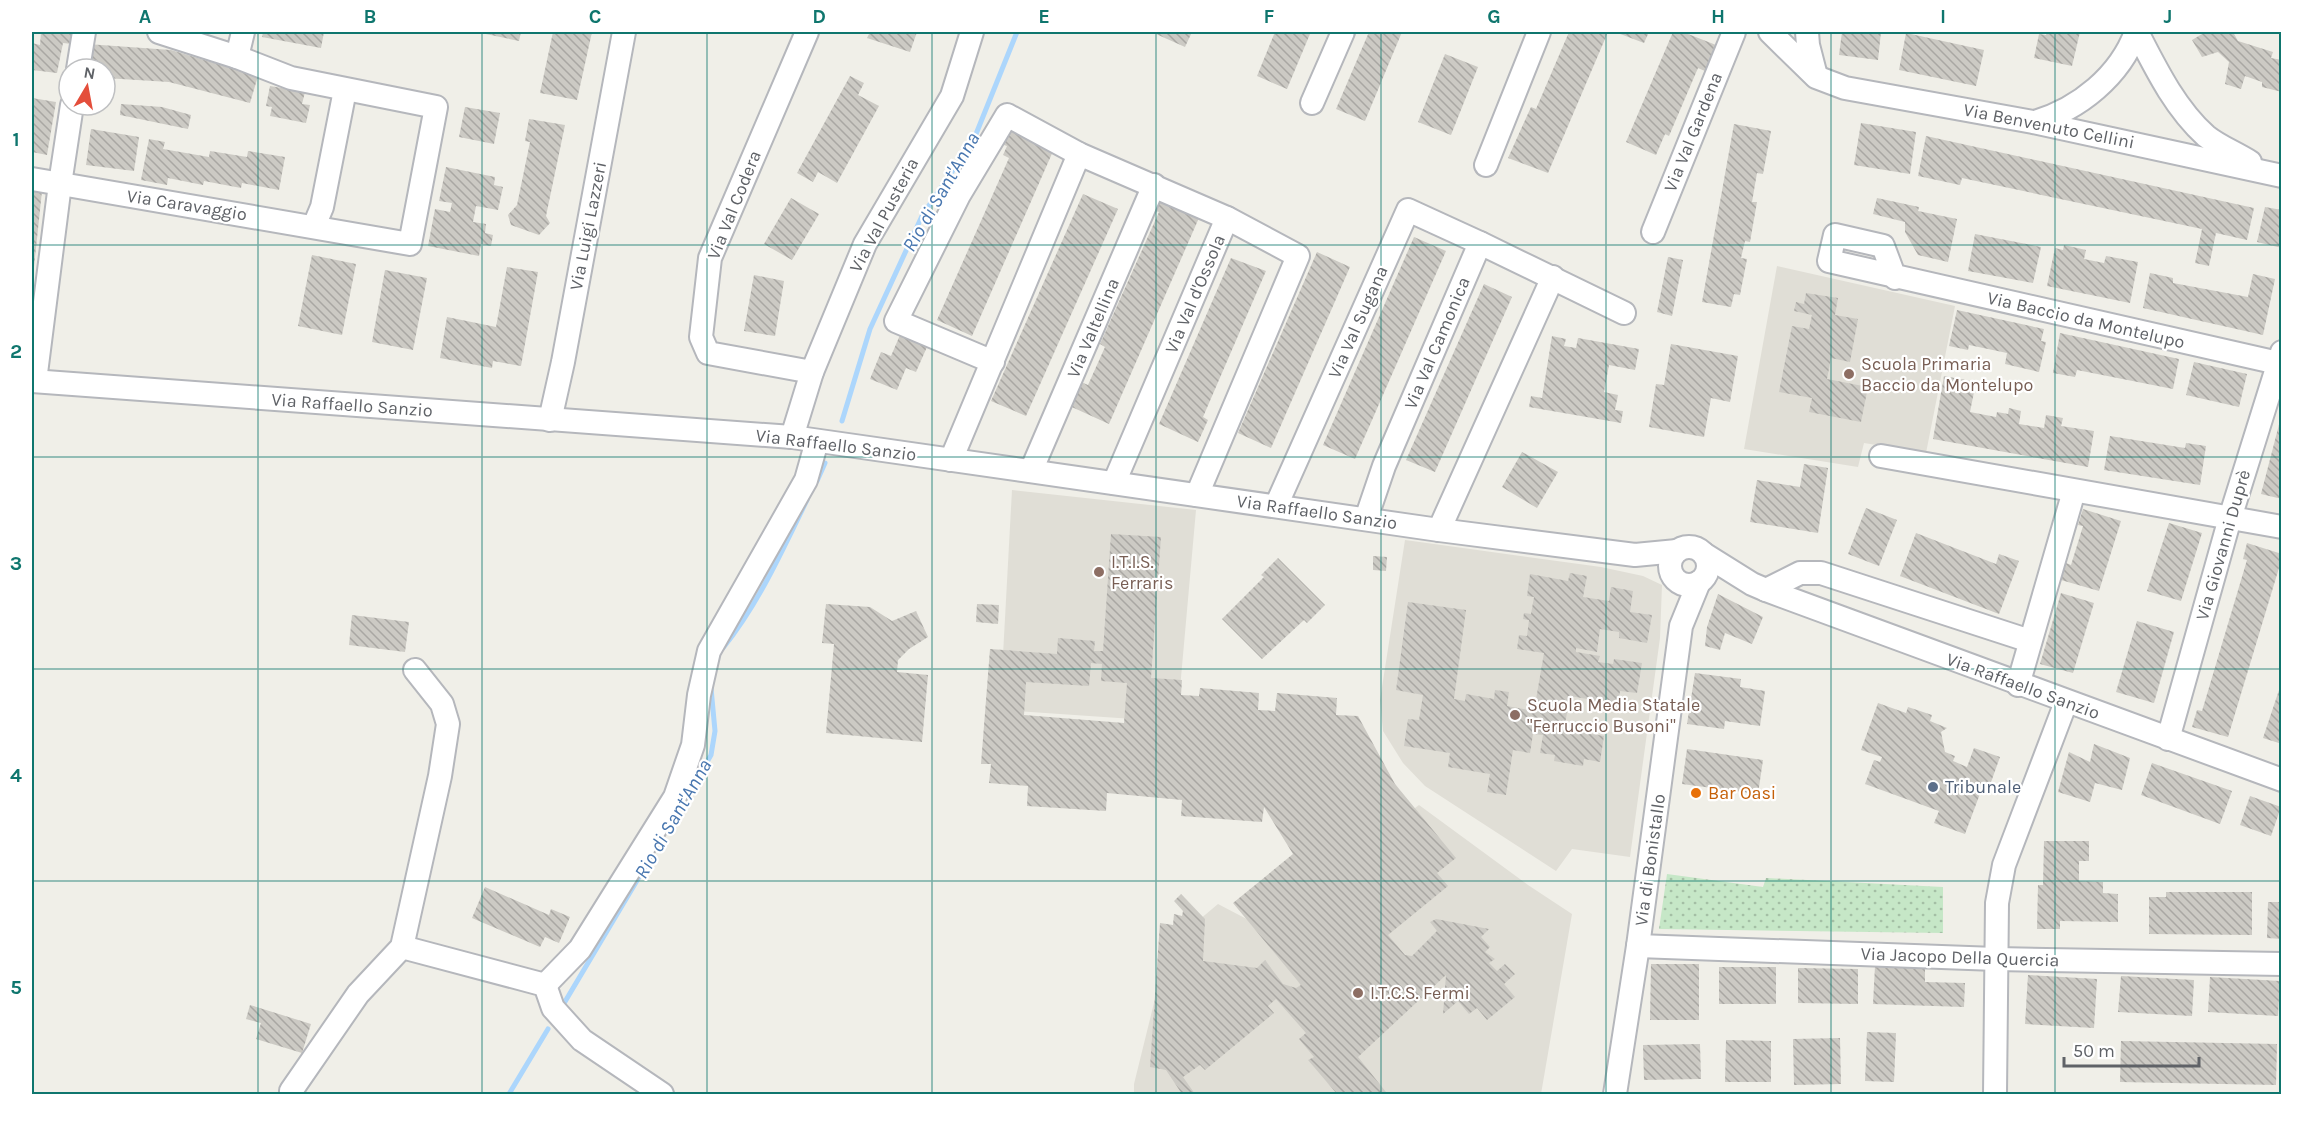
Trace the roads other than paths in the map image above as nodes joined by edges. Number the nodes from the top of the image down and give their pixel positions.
1 (84, 32) edge
2 (159, 32) edge
3 (243, 32) edge
4 (624, 32) edge
5 (807, 32) edge
6 (972, 32) edge
7 (1343, 32) edge
8 (1539, 32) edge
9 (1734, 32) edge
10 (1770, 32) edge
11 (1807, 32) edge
12 (2136, 32) edge
13 (1793, 40) edge
14 (80, 57) edge
15 (237, 57) junction
16 (1816, 77) junction
17 (345, 90) junction
18 (2177, 102) junction
19 (1312, 103) dead end
20 (70, 117) edge
21 (2033, 122) junction
22 (2185, 153) junction
23 (1079, 154) junction
24 (1486, 165) dead end
25 (2276, 174) edge
26 (32, 179) edge
27 (60, 184) junction
28 (1154, 185) junction
29 (1227, 218) junction
30 (314, 226) junction
31 (1653, 232) dead end
32 (1480, 243) junction
33 (1553, 277) junction
34 (1894, 278) dead end
35 (1624, 313) dead end
36 (2280, 358) edge
37 (993, 362) junction
38 (812, 372) junction
39 (33, 381) edge
40 (550, 420) junction
41 (792, 437) junction
42 (817, 441) junction
43 (1881, 456) dead end
44 (951, 460) junction
45 (1031, 471) junction
46 (1114, 483) junction
47 (2074, 491) junction
48 (1197, 495) junction
49 (1276, 506) junction
50 (2230, 518) junction
51 (1366, 519) junction
52 (2282, 527) edge
53 (1439, 530) junction
54 (1674, 567) junction
55 (1703, 571) junction
56 (1759, 587) junction
57 (1681, 626) junction
58 (2030, 641) junction
59 (416, 670) dead end
60 (2018, 685) junction
61 (2066, 702) junction
62 (2168, 739) junction
63 (2282, 780) edge
64 (402, 946) junction
65 (1638, 946) junction
66 (1996, 959) junction
67 (2282, 964) edge
68 (545, 984) junction
69 (291, 1091) dead end
70 (662, 1095) edge
71 (1615, 1095) edge
72 (1995, 1095) edge

1 - 14 street
2 - 15 street
3 - 15 street
4 - 40 street, Via Luigi Lazzeri
5 - 38 street, Via Val Codera
6 - 38 street, Via Val Pusteria
7 - 19 street
8 - 24 street
9 - 31 street, Via Val Gardena
10 - 13 street
11 - 16 street
12 - 18 street
12 - 21 street
13 - 16 street
15 - 17 street
16 - 21 street, Via Benvenuto Cellini
17 - 30 street
17 - 30 street, Via Caravaggio
18 - 22 street
18 - 25 street
20 - 27 street
21 - 22 street, Via Benvenuto Cellini
22 - 25 street, Via Benvenuto Cellini
23 - 28 street
23 - 37 street
23 - 37 street
26 - 27 street, Via Caravaggio
27 - 30 street, Via Caravaggio
27 - 39 street
28 - 29 street
28 - 45 street, Via Valtellina
29 - 46 street, Via Val d'Ossola
29 - 48 street, Via Val d'Ossola
32 - 33 street
32 - 49 street, Via Val Sugana
32 - 51 street, Via Val Camonica
33 - 35 street
33 - 53 street
34 - 36 street, Via Baccio da Montelupo
36 - 50 street, Via Giovanni Duprè
37 - 44 street
38 - 41 street, Via Val Pusteria
39 - 40 street, Via Raffaello Sanzio
40 - 41 street, Via Raffaello Sanzio
41 - 42 street, Via Raffaello Sanzio
42 - 44 street, Via Raffaello Sanzio
42 - 68 street
43 - 47 street
44 - 45 street, Via Raffaello Sanzio
45 - 46 street, Via Raffaello Sanzio
46 - 48 street, Via Raffaello Sanzio
47 - 50 street
47 - 58 street
48 - 49 street, Via Raffaello Sanzio
49 - 51 street, Via Raffaello Sanzio
50 - 52 street
50 - 62 street, Via Giovanni Duprè
51 - 53 street, Via Raffaello Sanzio
53 - 54 street, Via Raffaello Sanzio
54 - 55 street, Via Raffaello Sanzio
54 - 55 street, Via Raffaello Sanzio
54 - 57 street, Via di Bonistallo
55 - 56 street, Via Raffaello Sanzio
55 - 57 street, Via di Bonistallo
56 - 58 street
56 - 60 street, Via Raffaello Sanzio
57 - 65 street, Via di Bonistallo
58 - 60 street
59 - 64 street
60 - 61 street, Via Raffaello Sanzio
61 - 62 street, Via Raffaello Sanzio
61 - 66 street
62 - 63 street, Via Raffaello Sanzio
64 - 68 street
64 - 69 street
65 - 66 street, Via Jacopo Della Quercia
65 - 71 street, Via di Bonistallo
66 - 67 street, Via Jacopo Della Quercia
66 - 72 street
68 - 70 street

